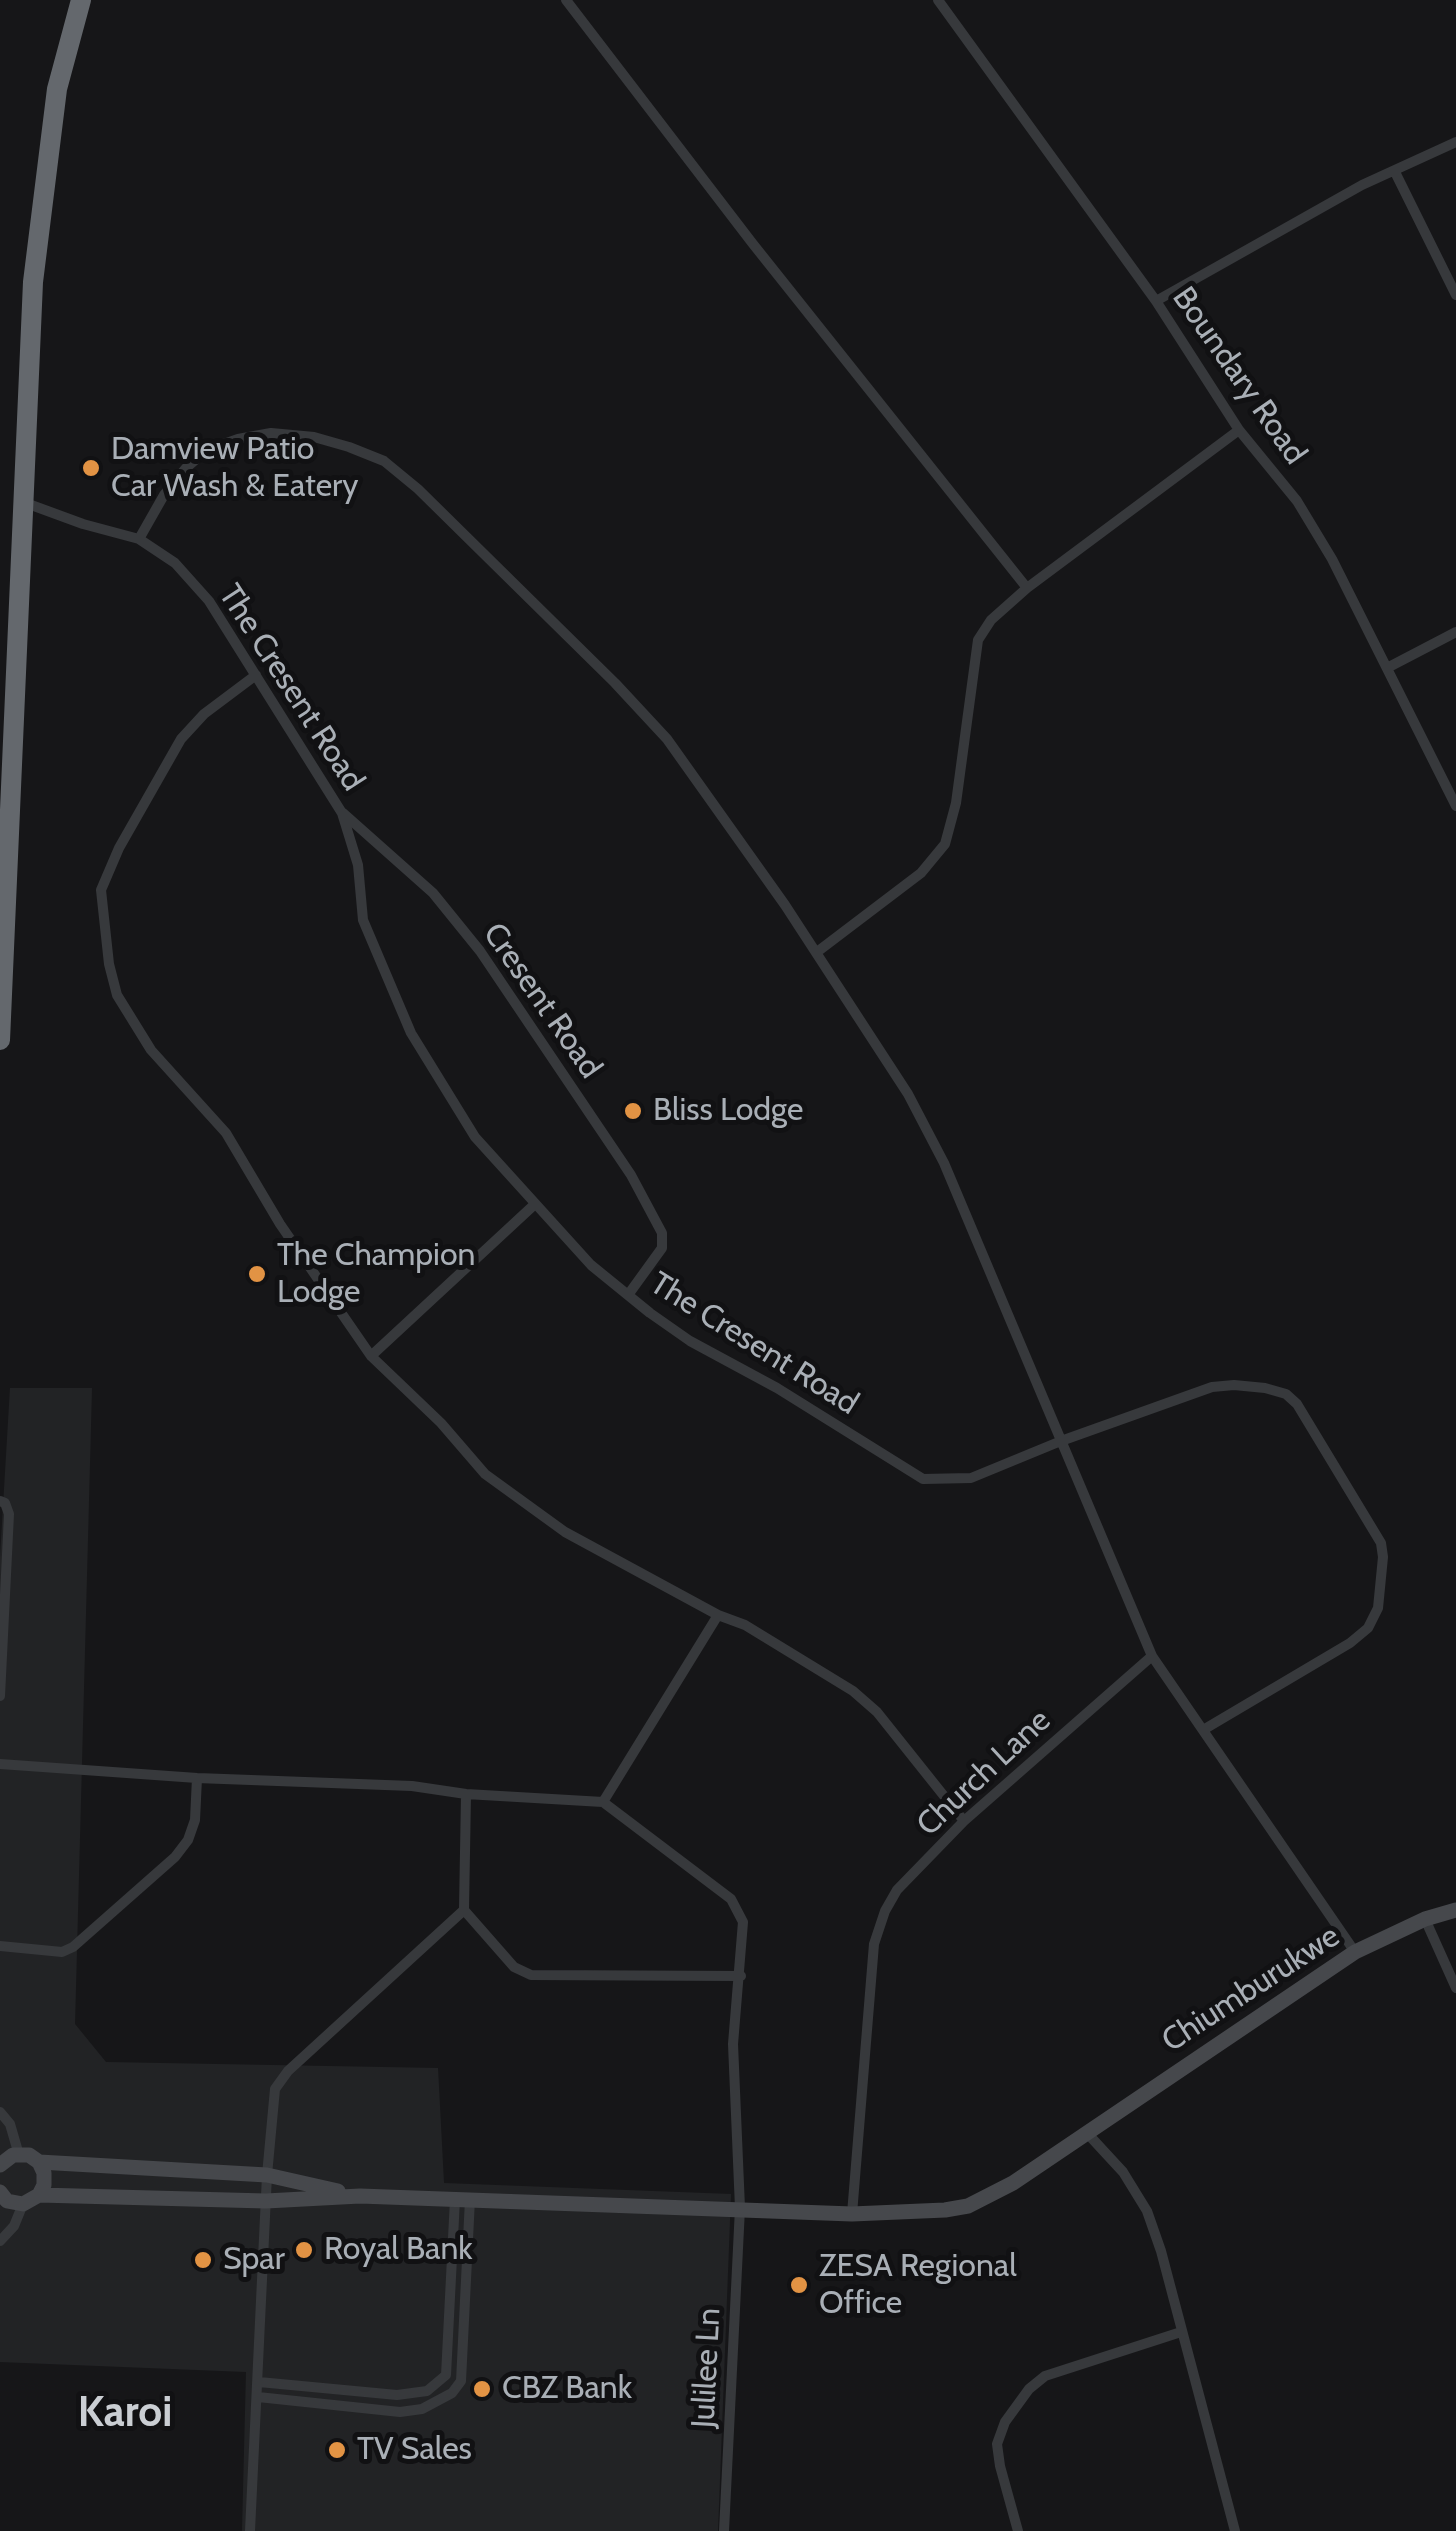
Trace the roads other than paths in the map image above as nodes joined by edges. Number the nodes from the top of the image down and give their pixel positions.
1 (81, 0) edge
2 (566, 0) edge
3 (938, 0) edge
4 (1456, 142) edge
5 (1395, 172) junction
6 (1456, 295) edge
7 (1156, 301) junction
8 (1239, 430) junction
9 (22, 501) junction
10 (138, 539) junction
11 (1027, 588) junction
12 (1456, 632) edge
13 (1386, 668) junction
14 (256, 674) junction
15 (1456, 806) edge
16 (342, 813) junction
17 (817, 952) junction
18 (0, 1040) edge
19 (534, 1204) junction
20 (628, 1295) junction
21 (371, 1356) junction
22 (1061, 1440) junction
23 (0, 1501) edge
24 (718, 1615) junction
25 (1152, 1656) junction
26 (0, 1696) edge
27 (1203, 1730) junction
28 (0, 1764) edge
29 (197, 1778) junction
30 (466, 1794) junction
31 (603, 1802) junction
32 (964, 1821) junction
33 (464, 1910) junction
34 (1456, 1910) edge
35 (1425, 1920) junction
36 (0, 1946) edge
37 (1355, 1952) junction
38 (1450, 1956) edge
39 (741, 1976) junction
40 (1456, 1988) edge
41 (0, 2112) edge
42 (1087, 2133) junction
43 (19, 2154) junction
44 (39, 2162) junction
45 (0, 2165) edge
46 (166, 2170) junction
47 (267, 2176) junction
48 (0, 2192) edge
49 (39, 2195) junction
50 (360, 2196) junction
51 (164, 2198) junction
52 (463, 2199) junction
53 (266, 2201) junction
54 (23, 2204) junction
55 (740, 2208) junction
56 (852, 2214) junction
57 (0, 2242) edge
58 (1180, 2332) junction
59 (448, 2340) junction
60 (463, 2341) junction
61 (259, 2382) junction
62 (355, 2391) junction
63 (258, 2398) junction
64 (353, 2408) junction
65 (250, 2531) edge
66 (724, 2531) edge
67 (1018, 2531) edge
68 (1236, 2531) edge

1 - 9 highway
2 - 11 street
3 - 7 street, Boundary Road
4 - 5 street
5 - 6 street
5 - 7 street
7 - 8 street, Boundary Road
8 - 11 street
8 - 13 street, Boundary Road
9 - 10 street, The Cresent Road
9 - 18 highway
10 - 14 street, The Cresent Road
10 - 17 street
11 - 17 street
12 - 13 street
13 - 15 street, Boundary Road
14 - 16 street, The Cresent Road
14 - 21 street
16 - 19 street, The Cresent Road
16 - 20 street, Cresent Road
17 - 22 street
19 - 20 street, The Cresent Road
19 - 21 street
20 - 22 street, The Cresent Road
21 - 24 street
22 - 25 street
22 - 27 street, The Cresent Road
23 - 26 street
24 - 31 street
24 - 32 street
25 - 27 street
25 - 32 street, Church Lane
27 - 37 street
28 - 29 street
29 - 30 street
29 - 36 street
30 - 31 street
30 - 33 street
31 - 39 street, Julilee Ln
32 - 56 street, Church Lane
33 - 39 street
33 - 47 street
34 - 35 street, Chiumburukwe
35 - 37 street, Chiumburukwe
35 - 38 street
37 - 42 street, Chiumburukwe
38 - 40 street
39 - 55 street, Julilee Ln
41 - 43 street
42 - 56 street, Chiumburukwe
42 - 58 street
43 - 44 street
43 - 45 street
44 - 46 street
44 - 49 street
46 - 47 street
46 - 51 street
47 - 50 street
47 - 53 street
48 - 54 street
49 - 51 street
49 - 54 street
50 - 52 street, Chiumburukwe
50 - 53 street
51 - 53 street
52 - 55 street, Chiumburukwe
52 - 59 street
52 - 60 street
53 - 61 street
54 - 57 street
55 - 56 street, Chiumburukwe
55 - 66 street, Julilee Ln
58 - 67 street
58 - 68 street
59 - 60 street
59 - 62 street
60 - 64 street
61 - 62 street
61 - 63 street
62 - 64 street
63 - 64 street
63 - 65 street

